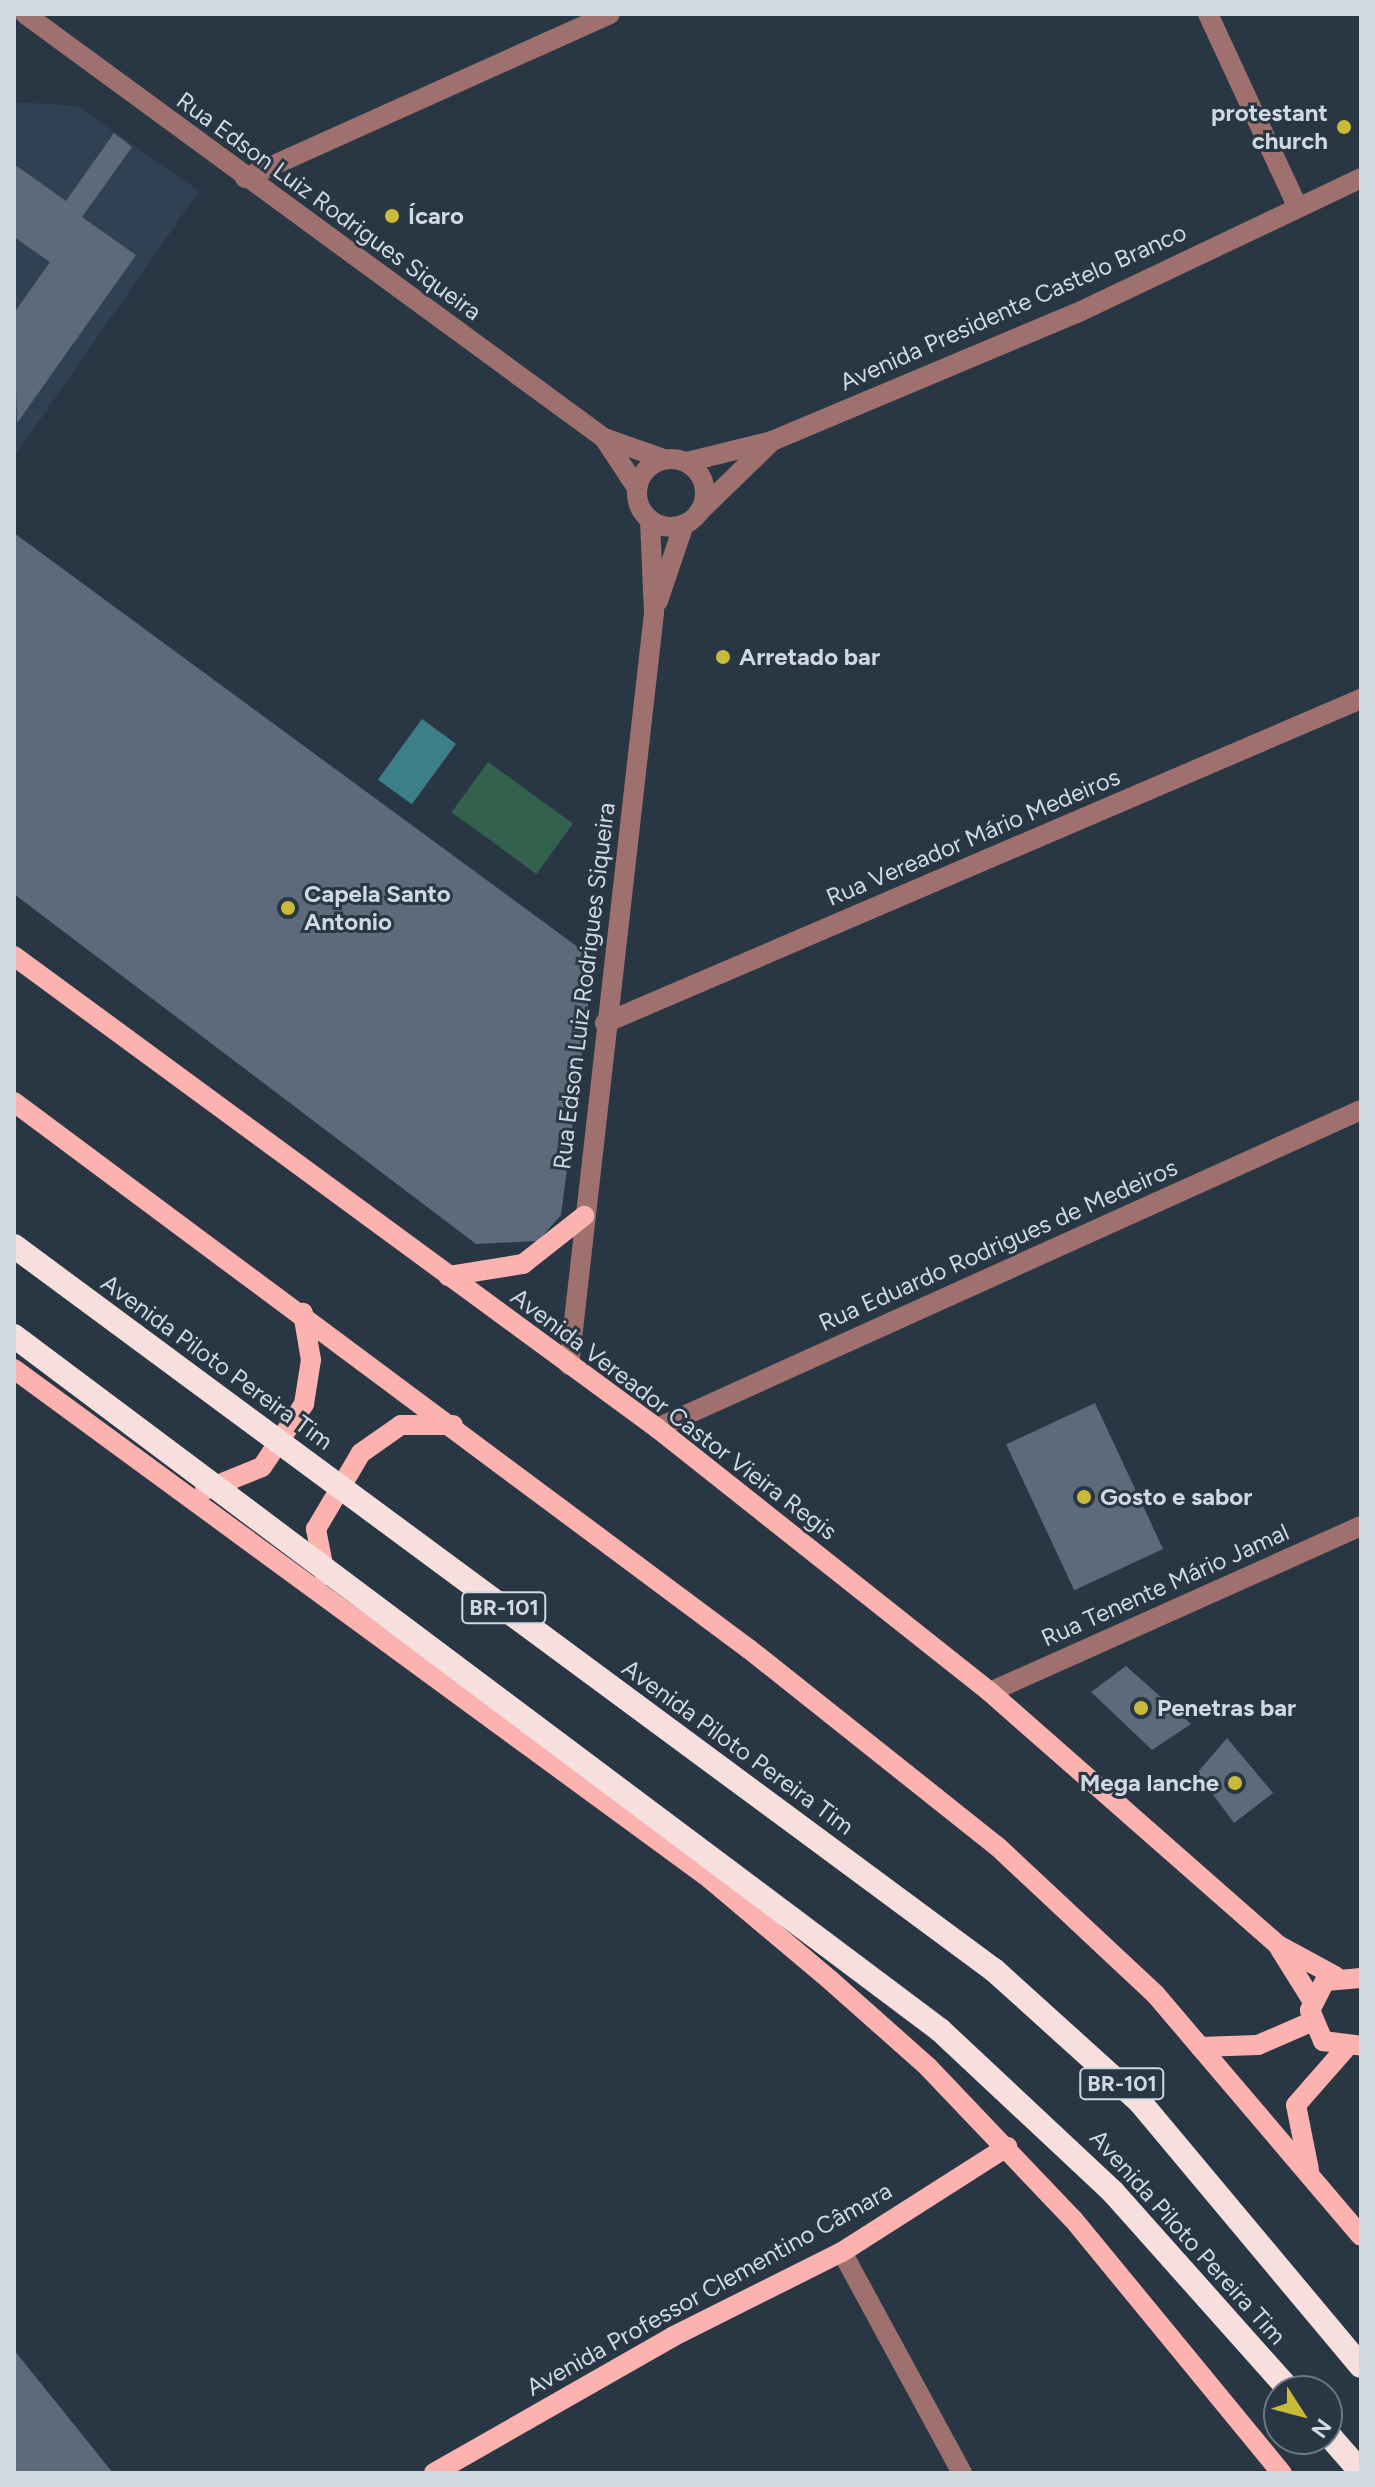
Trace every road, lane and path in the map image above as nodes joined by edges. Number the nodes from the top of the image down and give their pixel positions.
1 (25, 14) edge
2 (610, 14) edge
3 (1208, 14) edge
4 (245, 178) junction
5 (1361, 178) edge
6 (1297, 206) junction
7 (604, 438) junction
8 (772, 441) junction
9 (664, 459) junction
10 (687, 462) junction
11 (637, 488) junction
12 (691, 519) junction
13 (650, 520) junction
14 (654, 613) junction
15 (1361, 699) edge
16 (14, 956) edge
17 (605, 1023) junction
18 (14, 1102) edge
19 (1361, 1110) edge
20 (584, 1216) junction
21 (14, 1246) edge
22 (448, 1276) junction
23 (303, 1313) junction
24 (14, 1336) edge
25 (569, 1365) junction
26 (14, 1369) edge
27 (453, 1425) junction
28 (657, 1428) junction
29 (190, 1496) junction
30 (1361, 1526) edge
31 (330, 1596) junction
32 (990, 1692) junction
33 (1278, 1945) junction
34 (1335, 1976) junction
35 (1360, 1976) edge
36 (1312, 2000) junction
37 (1311, 2022) junction
38 (1200, 2047) junction
39 (1353, 2048) edge
40 (1007, 2147) junction
41 (1312, 2177) junction
42 (1361, 2236) edge
43 (842, 2252) junction
44 (1361, 2366) edge
45 (1276, 2375) edge
46 (1343, 2451) edge
47 (1361, 2472) edge
48 (434, 2473) edge
49 (962, 2473) edge
50 (1282, 2473) edge

1 - 4 street, Rua Edson Luiz Rodrigues Siqueira
2 - 4 street
3 - 6 street
4 - 7 street, Rua Edson Luiz Rodrigues Siqueira
5 - 6 street, Avenida Presidente Castelo Branco
6 - 8 street, Avenida Presidente Castelo Branco
7 - 9 street, Rua Edson Luiz Rodrigues Siqueira
7 - 11 street, Rua Edson Luiz Rodrigues Siqueira
8 - 10 street, Avenida Presidente Castelo Branco
8 - 12 street, Avenida Presidente Castelo Branco
9 - 10 street
9 - 11 street
10 - 12 street
11 - 13 street
12 - 13 street
12 - 14 street, Rua Edson Luiz Rodrigues Siqueira
13 - 14 street, Rua Edson Luiz Rodrigues Siqueira
14 - 17 street, Rua Edson Luiz Rodrigues Siqueira
15 - 17 street, Rua Vereador Mário Medeiros
16 - 22 main road, Avenida Vereador Castor Vieira Regis
17 - 20 street, Rua Edson Luiz Rodrigues Siqueira
18 - 23 main road
19 - 28 street, Rua Eduardo Rodrigues de Medeiros
20 - 22 main road
20 - 25 street, Rua Edson Luiz Rodrigues Siqueira
21 - 44 highway, Avenida Piloto Pereira Tim / BR-101, bridge
22 - 25 main road, Avenida Vereador Castor Vieira Regis
23 - 27 main road
23 - 29 main road
24 - 45 highway, Avenida Piloto Pereira Tim / BR-101, bridge
25 - 28 main road, Avenida Vereador Castor Vieira Regis
26 - 29 main road
27 - 31 main road
27 - 38 main road
28 - 32 main road, Avenida Vereador Castor Vieira Regis
29 - 31 main road
30 - 32 street, Rua Tenente Mário Jamal
31 - 40 main road
32 - 33 main road, Avenida Vereador Castor Vieira Regis
33 - 34 main road, Avenida Vereador Castor Vieira Regis
33 - 36 main road, Avenida Vereador Castor Vieira Regis
34 - 35 main road
34 - 36 main road
36 - 37 main road
37 - 38 main road
37 - 39 main road
38 - 41 main road
39 - 41 main road
40 - 43 main road, Avenida Professor Clementino Câmara
40 - 50 main road
41 - 42 main road
43 - 48 main road, Avenida Professor Clementino Câmara
43 - 49 street
46 - 47 highway

